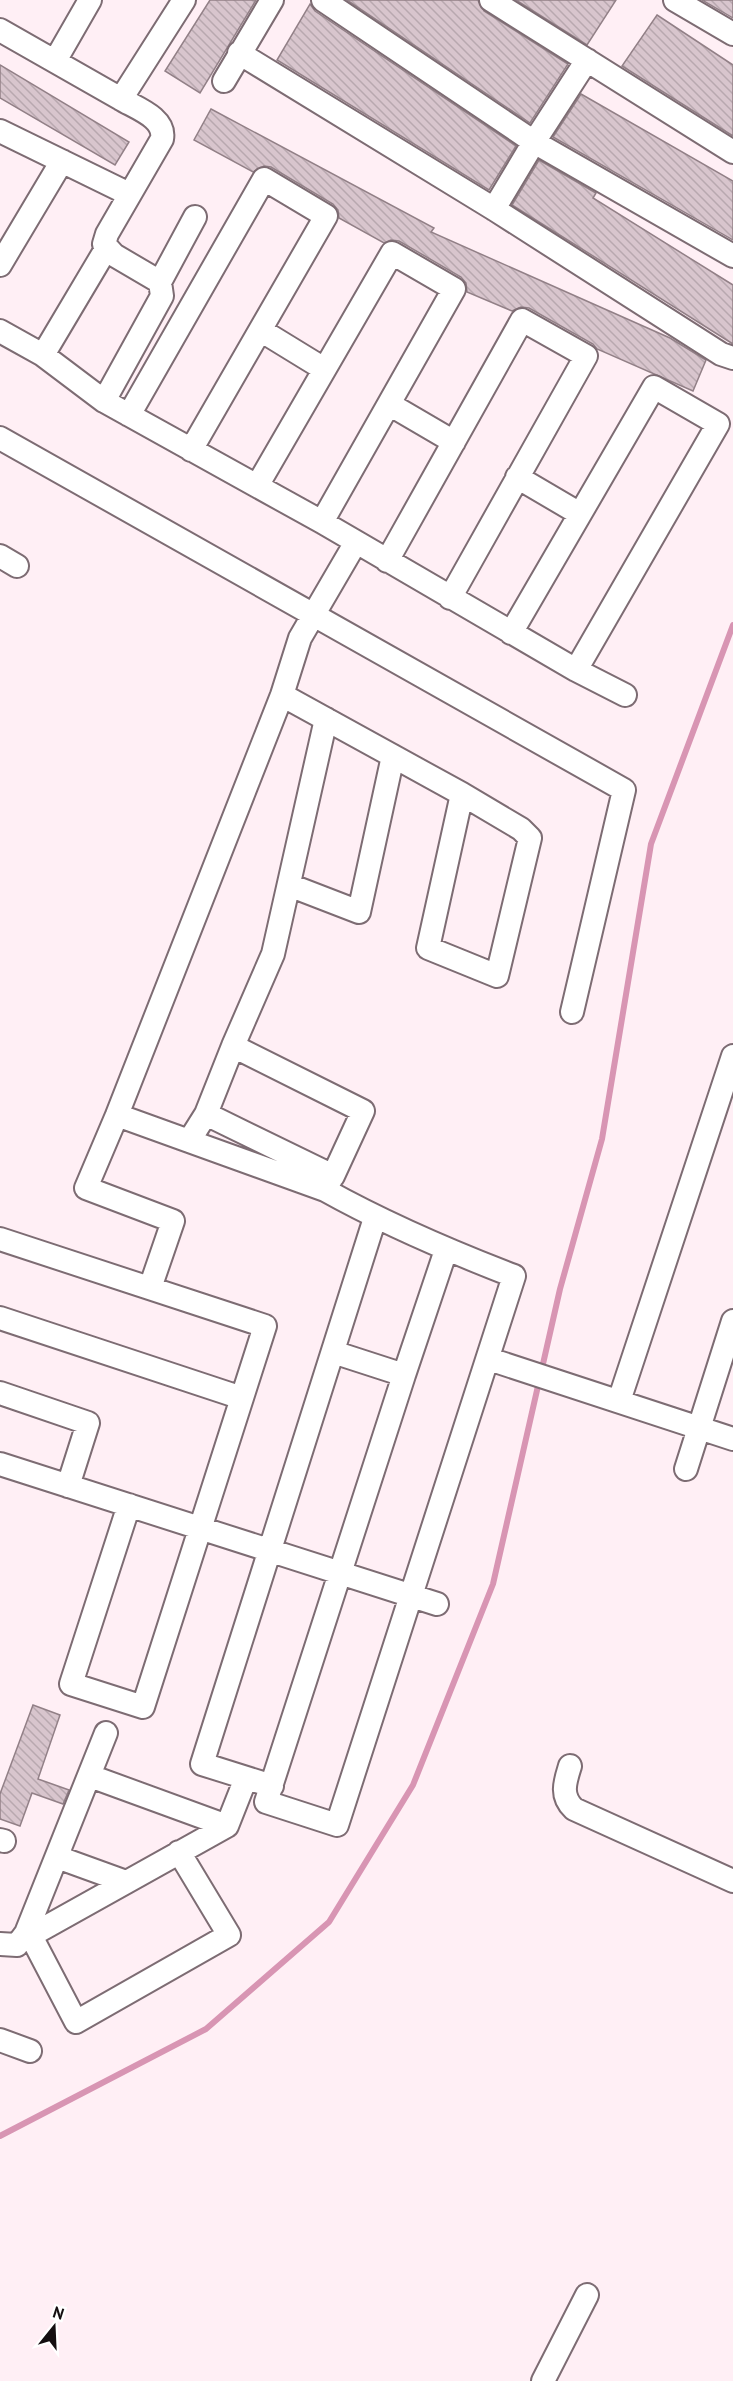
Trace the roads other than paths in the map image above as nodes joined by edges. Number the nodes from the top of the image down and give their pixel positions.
1 (90, 0) edge
2 (184, 0) edge
3 (272, 0) edge
4 (323, 0) edge
5 (491, 0) edge
6 (675, 0) edge
7 (0, 30) edge
8 (733, 34) edge
9 (239, 53) junction
10 (587, 60) junction
11 (55, 62) junction
12 (224, 81) dead end
13 (122, 99) junction
14 (0, 131) edge
15 (534, 142) junction
16 (733, 152) edge
17 (62, 161) junction
18 (129, 194) junction
19 (494, 209) junction
20 (195, 217) dead end
21 (106, 249) junction
22 (733, 256) edge
23 (0, 265) edge
24 (160, 282) junction
25 (0, 331) edge
26 (262, 331) junction
27 (43, 355) junction
28 (733, 358) edge
29 (324, 369) junction
30 (104, 401) junction
31 (389, 404) junction
32 (129, 415) junction
33 (0, 438) edge
34 (454, 442) junction
35 (192, 450) junction
36 (517, 477) junction
37 (257, 486) junction
38 (580, 514) junction
39 (322, 522) junction
40 (356, 543) junction
41 (387, 561) junction
42 (450, 598) junction
43 (315, 616) junction
44 (511, 633) junction
45 (576, 670) junction
46 (282, 695) junction
47 (625, 695) dead end
48 (326, 718) junction
49 (393, 756) junction
50 (462, 795) junction
51 (289, 885) junction
52 (572, 1012) dead end
53 (232, 1046) junction
54 (733, 1056) edge
55 (206, 1114) junction
56 (117, 1115) junction
57 (189, 1141) junction
58 (329, 1183) junction
59 (375, 1218) junction
60 (1, 1243) edge
61 (446, 1250) junction
62 (150, 1288) junction
63 (0, 1318) edge
64 (733, 1321) edge
65 (333, 1352) junction
66 (489, 1359) junction
67 (404, 1375) junction
68 (0, 1393) edge
69 (242, 1398) junction
70 (619, 1401) junction
71 (699, 1429) junction
72 (733, 1439) edge
73 (0, 1464) edge
74 (686, 1469) dead end
75 (68, 1486) junction
76 (129, 1505) junction
77 (200, 1528) junction
78 (270, 1550) junction
79 (340, 1573) junction
80 (411, 1595) junction
81 (437, 1604) dead end
82 (106, 1733) dead end
83 (570, 1766) dead end
84 (90, 1776) junction
85 (246, 1778) junction
86 (272, 1786) junction
87 (227, 1826) junction
88 (179, 1852) junction
89 (57, 1857) junction
90 (733, 1881) edge
91 (126, 1882) junction
92 (18, 1940) edge
93 (0, 2040) edge
94 (30, 2051) dead end
95 (586, 2295) dead end
96 (543, 2381) edge

1 - 11 street
2 - 13 street
3 - 9 street
4 - 15 street
5 - 10 street
6 - 8 street
7 - 11 street
9 - 12 street
9 - 19 street
10 - 15 street
10 - 16 street
11 - 13 street
13 - 18 street
14 - 17 street
15 - 19 street
15 - 22 street
17 - 18 street
17 - 23 street
18 - 21 street
19 - 28 street
20 - 24 street
21 - 24 street
21 - 27 street
24 - 30 street
25 - 27 street
26 - 29 street
26 - 32 street
26 - 35 street
27 - 30 street
29 - 31 street
29 - 37 street
30 - 32 street
31 - 34 street
31 - 39 street
32 - 35 street
33 - 43 street
34 - 36 street
34 - 41 street
35 - 37 street
36 - 38 street
36 - 42 street
37 - 39 street
38 - 44 street
38 - 45 street
39 - 40 street
40 - 41 street
40 - 43 street
41 - 42 street
42 - 44 street
43 - 46 street
43 - 52 street
44 - 45 street
45 - 47 street
46 - 48 street
46 - 56 street
48 - 49 street
48 - 51 street
49 - 50 street
49 - 51 street
50 - 50 street
51 - 53 street
53 - 55 street
53 - 58 street
54 - 70 street
55 - 57 street
55 - 58 street
56 - 57 street
56 - 62 street
57 - 58 street
58 - 59 street
59 - 61 street
59 - 65 street
60 - 62 street
61 - 66 street
61 - 67 street
62 - 69 street
63 - 69 street
64 - 71 street
65 - 67 street
65 - 78 street
66 - 70 street
66 - 80 street
67 - 79 street
68 - 75 street
69 - 77 street
70 - 71 street
71 - 72 street
71 - 74 street
73 - 75 street
75 - 76 street
76 - 77 street
76 - 77 street
77 - 78 street
78 - 79 street
78 - 85 street
79 - 80 street
79 - 86 street
80 - 81 street
80 - 86 street
82 - 84 street
83 - 90 street
84 - 87 street
84 - 89 street
85 - 86 street
85 - 87 street
87 - 88 street
88 - 91 street
88 - 92 street
89 - 91 street
89 - 92 street
91 - 92 street
93 - 94 street
95 - 96 street

